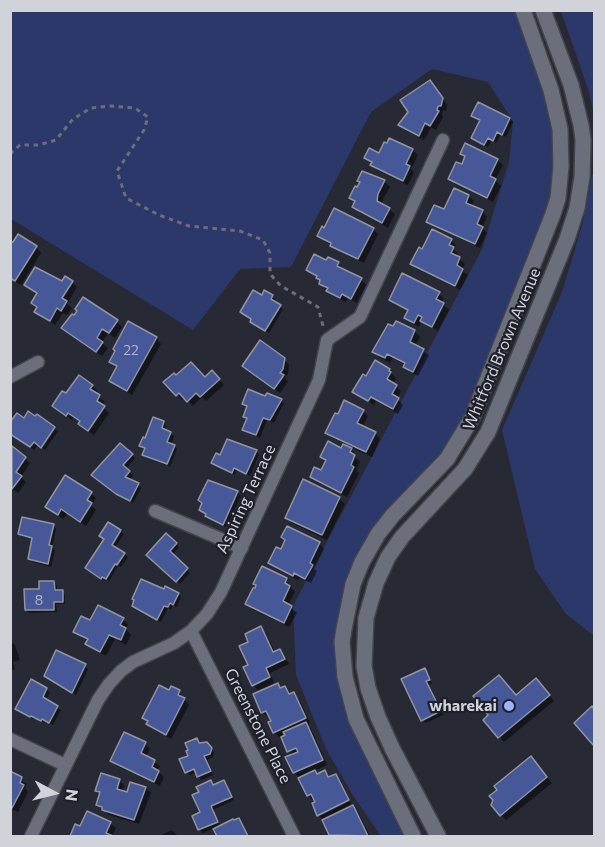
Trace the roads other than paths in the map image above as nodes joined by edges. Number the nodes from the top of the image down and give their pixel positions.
1 (523, 10) edge
2 (543, 10) edge
3 (443, 140) dead end
4 (38, 362) dead end
5 (10, 377) edge
6 (155, 511) dead end
7 (242, 548) junction
8 (191, 631) junction
9 (10, 739) edge
10 (65, 765) junction
11 (31, 837) edge
12 (294, 837) edge
13 (413, 837) edge
14 (438, 837) edge

1 - 13 main road, Whitford Brown Avenue
2 - 14 main road, Whitford Brown Avenue
3 - 7 street, Aspiring Terrace
4 - 5 street
6 - 7 street
7 - 8 street, Aspiring Terrace
8 - 10 street, Aspiring Terrace
8 - 12 street, Greenstone Place
9 - 10 street
10 - 11 street, Aspiring Terrace

